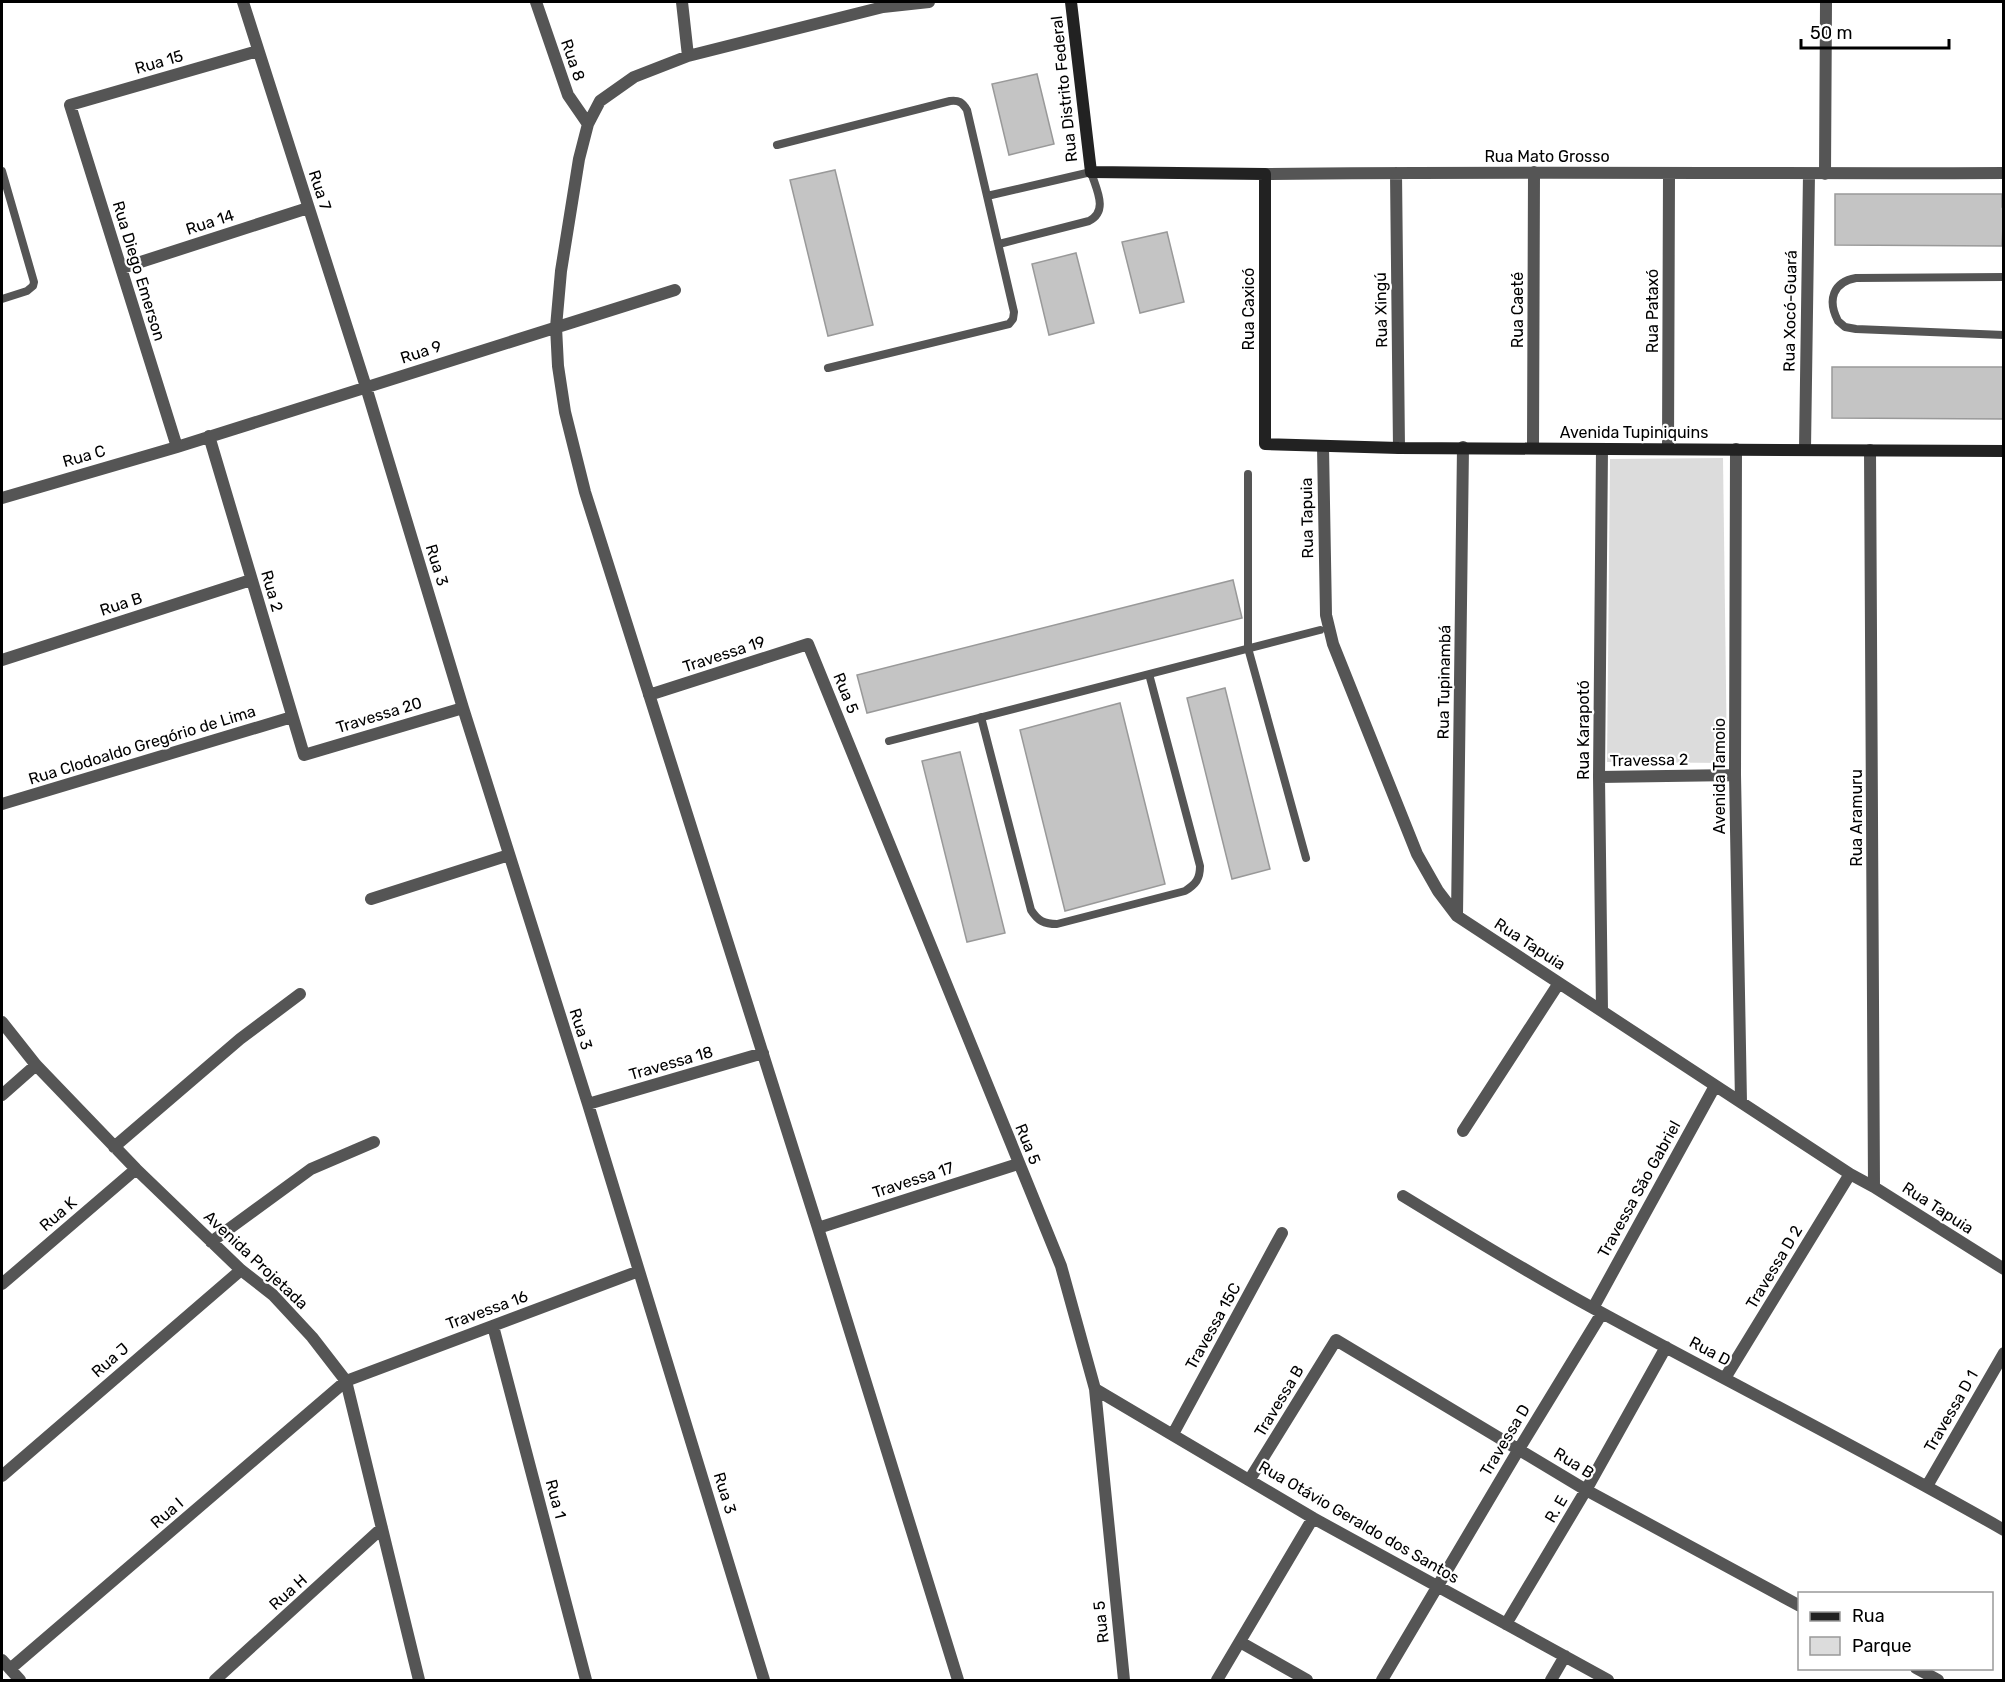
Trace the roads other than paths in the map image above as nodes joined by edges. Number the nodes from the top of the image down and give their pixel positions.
1 (243, 2) edge
2 (536, 2) edge
3 (682, 2) edge
4 (929, 2) edge
5 (1071, 2) edge
6 (1826, 2) edge
7 (883, 4) edge
8 (258, 51) junction
9 (688, 57) junction
10 (70, 105) joint
11 (588, 124) junction
12 (777, 145) dead end
13 (2, 171) edge
14 (1090, 172) junction
15 (1396, 172) junction
16 (1534, 172) junction
17 (2004, 173) edge
18 (1265, 174) junction
19 (1669, 174) junction
20 (1809, 174) junction
21 (1825, 174) junction
22 (987, 196) junction
23 (308, 208) junction
24 (999, 244) junction
25 (122, 268) junction
26 (2004, 277) edge
27 (675, 290) dead end
28 (2, 299) edge
29 (556, 327) junction
30 (2004, 335) edge
31 (828, 368) dead end
32 (366, 387) junction
33 (209, 436) junction
34 (1265, 444) joint
35 (177, 447) junction
36 (1323, 447) junction
37 (1463, 447) junction
38 (1399, 448) junction
39 (1533, 448) junction
40 (1602, 449) junction
41 (1668, 449) junction
42 (1736, 449) junction
43 (1805, 449) junction
44 (1870, 450) junction
45 (2004, 451) edge
46 (1248, 474) dead end
47 (2, 498) edge
48 (251, 580) junction
49 (1324, 629) junction
50 (808, 644) joint
51 (1248, 648) junction
52 (2, 660) edge
53 (1149, 674) junction
54 (649, 694) junction
55 (462, 708) junction
56 (292, 717) junction
57 (981, 717) junction
58 (889, 741) dead end
59 (304, 755) joint
60 (1735, 775) junction
61 (1599, 777) junction
62 (2, 804) edge
63 (509, 855) junction
64 (1306, 858) dead end
65 (372, 899) dead end
66 (1457, 916) junction
67 (1559, 983) junction
68 (300, 994) dead end
69 (1602, 1011) junction
70 (2, 1022) edge
71 (763, 1053) junction
72 (36, 1065) junction
73 (1715, 1086) junction
74 (2, 1095) edge
75 (1741, 1102) junction
76 (588, 1104) junction
77 (1463, 1131) dead end
78 (374, 1142) dead end
79 (114, 1147) junction
80 (1018, 1164) junction
81 (136, 1169) junction
82 (1850, 1174) junction
83 (1874, 1187) junction
84 (1403, 1196) dead end
85 (818, 1228) junction
86 (1282, 1233) dead end
87 (212, 1242) junction
88 (2004, 1269) edge
89 (241, 1270) junction
90 (639, 1271) junction
91 (2, 1284) edge
92 (1597, 1311) junction
93 (493, 1326) junction
94 (1336, 1340) joint
95 (1666, 1347) junction
96 (2004, 1353) edge
97 (1725, 1378) junction
98 (345, 1381) junction
99 (1095, 1389) junction
100 (1173, 1434) junction
101 (1519, 1449) junction
102 (2, 1476) edge
103 (1250, 1479) junction
104 (1927, 1486) junction
105 (1586, 1490) junction
106 (1313, 1518) junction
107 (382, 1528) junction
108 (2004, 1530) edge
109 (1437, 1586) junction
110 (1798, 1605) edge
111 (1506, 1624) junction
112 (1240, 1642) junction
113 (1565, 1656) junction
114 (6, 1665) edge
115 (1920, 1670) edge
116 (20, 1680) edge
117 (215, 1680) edge
118 (419, 1680) edge
119 (586, 1680) edge
120 (764, 1680) edge
121 (958, 1680) edge
122 (1124, 1680) edge
123 (1216, 1680) edge
124 (1307, 1680) edge
125 (1382, 1680) edge
126 (1551, 1680) edge
127 (1608, 1680) edge
128 (1938, 1680) edge

1 - 8 street, Rua 7
2 - 11 street, Rua 8
3 - 9 street
4 - 7 street
5 - 14 street, Rua Distrito Federal
6 - 21 street
7 - 9 street
8 - 10 street, Rua 15
8 - 23 street, Rua 7
9 - 11 street
10 - 25 street, Rua Diego Emerson
11 - 29 street
12 - 22 lane
13 - 28 lane
14 - 18 street, Rua Mato Grosso
14 - 22 lane
14 - 24 lane
15 - 16 street, Rua Mato Grosso
15 - 18 street, Rua Mato Grosso
15 - 38 street, Rua Xingú
16 - 19 street, Rua Mato Grosso
16 - 39 street, Rua Caeté
17 - 21 street, Rua Mato Grosso
18 - 34 street, Rua Caxicó
19 - 20 street, Rua Mato Grosso
19 - 41 street, Rua Pataxó
20 - 21 street, Rua Mato Grosso
20 - 43 street, Rua Xocó-Guará
22 - 24 lane
23 - 25 street, Rua 14
23 - 32 street, Rua 7
24 - 31 lane
25 - 35 street, Rua Diego Emerson
26 - 30 lane
27 - 29 street, Rua 9
29 - 32 street, Rua 9
29 - 54 street
32 - 33 street, Rua 9
32 - 55 street, Rua 3
33 - 35 street, Rua 9
33 - 48 street, Rua 2
34 - 36 street, Avenida Tupiniquins
35 - 47 street, Rua C
36 - 38 street, Avenida Tupiniquins
36 - 49 street, Rua Tapuia
37 - 38 street, Avenida Tupiniquins
37 - 39 street, Avenida Tupiniquins
37 - 66 street, Rua Tupinambá
39 - 40 street, Avenida Tupiniquins
40 - 41 street, Avenida Tupiniquins
40 - 61 street, Rua Karapotó
41 - 42 street, Avenida Tupiniquins
42 - 43 street, Avenida Tupiniquins
42 - 60 street, Avenida Tamoio
43 - 44 street, Avenida Tupiniquins
44 - 45 street, Avenida Tupiniquins
44 - 83 street, Rua Aramuru
46 - 51 lane
48 - 52 street, Rua B
48 - 56 street, Rua 2
49 - 51 lane
49 - 66 street, Rua Tapuia
50 - 54 street, Travessa 19
50 - 80 street, Rua 5
51 - 53 lane
51 - 64 lane
53 - 57 lane
53 - 57 lane
54 - 71 street
55 - 59 street, Travessa 20
55 - 63 street, Rua 3
56 - 59 street, Rua 2
56 - 62 street, Rua Clodoaldo Gregório de Lima
57 - 58 lane
60 - 61 street, Travessa 2
60 - 75 street, Avenida Tamoio
61 - 69 street, Rua Karapotó
63 - 65 street
63 - 76 street, Rua 3
66 - 67 street, Rua Tapuia
67 - 69 street, Rua Tapuia
67 - 77 street
68 - 79 street
69 - 73 street, Rua Tapuia
70 - 72 street, Avenida Projetada
71 - 76 street, Travessa 18
71 - 85 street
72 - 74 street
72 - 79 street, Avenida Projetada
73 - 75 street, Rua Tapuia
73 - 92 street, Travessa São Gabriel
75 - 82 street, Rua Tapuia
76 - 90 street, Rua 3
78 - 87 street
79 - 81 street, Avenida Projetada
80 - 85 street, Travessa 17
80 - 99 street, Rua 5
81 - 87 street, Avenida Projetada
81 - 91 street, Rua K
82 - 83 street, Rua Tapuia
82 - 97 street, Travessa D 2
83 - 88 street, Rua Tapuia
84 - 92 street, Rua D
85 - 121 street
86 - 100 street, Travessa 15C
87 - 89 street, Avenida Projetada
89 - 98 street, Avenida Projetada
89 - 102 street, Rua J
90 - 93 street, Travessa 16
90 - 120 street, Rua 3
92 - 95 street, Rua D
92 - 101 street, Travessa D
93 - 98 street, Travessa 16
93 - 119 street, Rua 1
94 - 101 street, Rua B
94 - 103 street, Travessa B
95 - 97 street, Rua D
95 - 105 street, R. E
96 - 104 street, Travessa D 1
97 - 104 street, Rua D
98 - 107 street, Avenida Projetada
98 - 114 street, Rua I
99 - 100 street, Rua Otávio Geraldo dos Santos
99 - 122 street, Rua 5
100 - 103 street, Rua Otávio Geraldo dos Santos
101 - 105 street, Rua B
101 - 109 street, Travessa D
103 - 106 street, Rua Otávio Geraldo dos Santos
104 - 108 street, Rua D
105 - 110 street, Rua B
105 - 111 street, R. E
106 - 109 street, Rua Otávio Geraldo dos Santos
106 - 112 street
107 - 117 street, Rua H
107 - 118 street, Avenida Projetada
109 - 111 street, Rua Otávio Geraldo dos Santos
109 - 125 street, Travessa D
111 - 113 street, Rua Otávio Geraldo dos Santos
112 - 123 street
112 - 124 street
113 - 126 street
113 - 127 street, Rua Otávio Geraldo dos Santos
114 - 116 street
115 - 128 street

